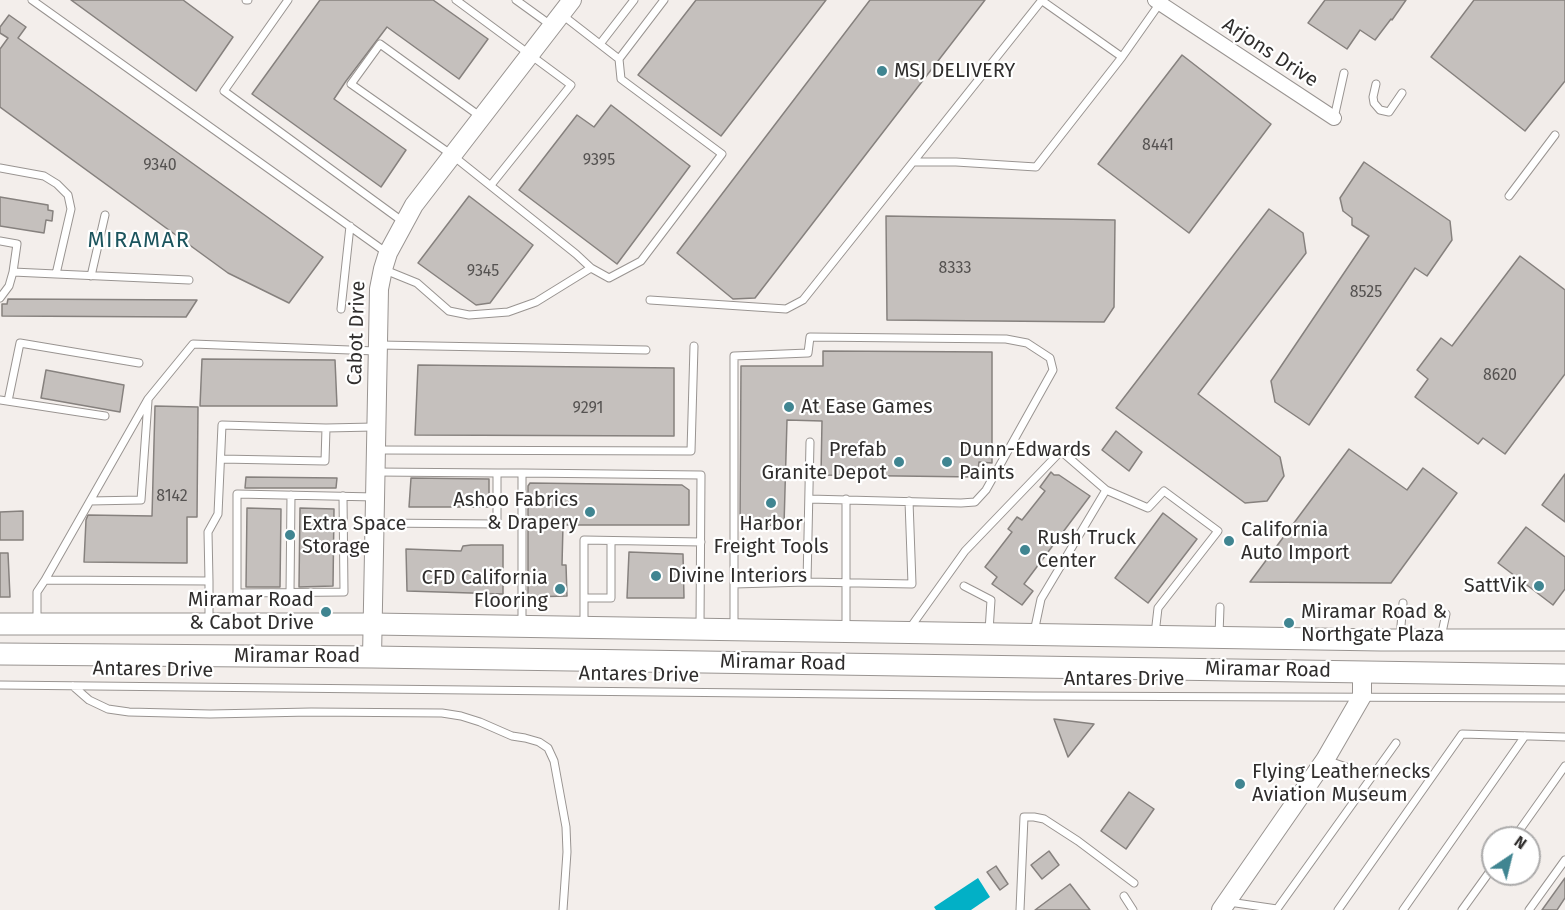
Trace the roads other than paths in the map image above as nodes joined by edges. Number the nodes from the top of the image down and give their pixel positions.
1 (32, 0) edge
2 (288, 0) edge
3 (456, 0) edge
4 (517, 0) edge
5 (634, 0) edge
6 (664, 0) edge
7 (1041, 0) edge
8 (1164, 3) edge
9 (561, 13) edge
10 (600, 44) junction
11 (530, 54) junction
12 (1122, 57) junction
13 (619, 59) junction
14 (1344, 73) dead end
15 (1376, 84) dead end
16 (1402, 93) dead end
17 (481, 117) junction
18 (1334, 118) joint
19 (1555, 135) dead end
20 (452, 155) junction
21 (913, 162) junction
22 (0, 168) edge
23 (491, 185) junction
24 (1509, 196) dead end
25 (105, 215) dead end
26 (404, 223) junction
27 (350, 226) junction
28 (0, 241) edge
29 (385, 261) junction
30 (591, 267) junction
31 (12, 272) junction
32 (56, 274) junction
33 (91, 276) junction
34 (189, 280) dead end
35 (0, 298) edge
36 (650, 300) dead end
37 (341, 309) dead end
38 (694, 346) dead end
39 (378, 348) junction
40 (646, 350) dead end
41 (139, 363) dead end
42 (148, 399) junction
43 (4, 400) edge
44 (105, 416) dead end
45 (376, 427) junction
46 (326, 428) junction
47 (810, 442) dead end
48 (376, 450) junction
49 (221, 459) junction
50 (375, 472) junction
51 (497, 473) junction
52 (522, 473) junction
53 (1106, 490) junction
54 (291, 495) junction
55 (343, 496) junction
56 (375, 497) junction
57 (809, 499) junction
58 (846, 499) junction
59 (90, 501) junction
60 (909, 501) junction
61 (374, 523) junction
62 (611, 541) junction
63 (701, 542) junction
64 (45, 580) junction
65 (209, 581) junction
66 (807, 582) junction
67 (846, 583) junction
68 (734, 584) junction
69 (964, 586) dead end
70 (290, 593) junction
71 (584, 598) junction
72 (1403, 603) dead end
73 (1220, 607) dead end
74 (1446, 614) dead end
75 (0, 624) edge
76 (37, 624) junction
77 (210, 624) junction
78 (373, 624) junction
79 (522, 626) junction
80 (584, 627) junction
81 (700, 629) junction
82 (734, 630) junction
83 (846, 632) junction
84 (907, 633) junction
85 (989, 634) junction
86 (1033, 635) junction
87 (1154, 637) junction
88 (1219, 638) junction
89 (1400, 640) junction
90 (1440, 640) junction
91 (1565, 640) edge
92 (0, 654) edge
93 (372, 657) junction
94 (1362, 672) junction
95 (1565, 675) edge
96 (0, 685) edge
97 (73, 686) junction
98 (1362, 696) junction
99 (1565, 698) edge
100 (1526, 736) junction
101 (1565, 737) edge
102 (1395, 743) dead end
103 (1325, 760) junction
104 (1565, 766) edge
105 (1372, 776) junction
106 (1522, 826) edge
107 (1565, 860) edge
108 (1134, 883) dead end
109 (1481, 884) edge
110 (1125, 896) dead end
111 (1223, 906) edge
112 (563, 910) edge
113 (1020, 910) edge
114 (1133, 910) edge
115 (1338, 910) edge
116 (1403, 910) edge
117 (1462, 910) edge
118 (1528, 910) edge

1 - 27 lane
2 - 26 lane
3 - 11 lane
4 - 9 lane
5 - 10 lane
6 - 13 lane
7 - 12 lane
7 - 21 lane
8 - 12 lane
8 - 18 street, Arjons Drive
9 - 10 lane
9 - 11 street, Cabot Drive
10 - 13 lane
11 - 17 street, Cabot Drive
11 - 23 lane
12 - 21 lane
13 - 30 lane
14 - 18 lane
15 - 16 lane
17 - 20 street, Cabot Drive
17 - 20 lane
19 - 24 lane
20 - 23 lane
20 - 26 street, Cabot Drive
21 - 36 lane
22 - 32 lane
23 - 30 lane
25 - 33 lane
26 - 29 street, Cabot Drive
27 - 29 lane
27 - 37 lane
28 - 31 lane
29 - 30 lane
29 - 39 street, Cabot Drive
31 - 32 lane
31 - 35 lane
32 - 33 lane
33 - 34 lane
38 - 48 lane
39 - 40 lane
39 - 42 lane
39 - 45 street, Cabot Drive
41 - 43 lane
42 - 59 lane
42 - 59 lane
43 - 44 lane
45 - 46 lane
45 - 48 street, Cabot Drive
46 - 49 lane
46 - 49 lane
47 - 57 lane
48 - 50 street, Cabot Drive
49 - 65 lane
50 - 51 lane
50 - 56 street, Cabot Drive
51 - 52 lane
51 - 61 lane
52 - 63 lane
52 - 79 lane
53 - 84 lane
53 - 86 lane
53 - 87 lane
54 - 55 lane
54 - 70 lane
54 - 70 lane
55 - 56 lane
55 - 70 lane
56 - 61 street, Cabot Drive
57 - 58 lane
57 - 66 lane
58 - 60 lane
58 - 67 lane
59 - 64 lane
60 - 67 lane
60 - 68 lane
61 - 78 street, Cabot Drive
62 - 63 lane
62 - 71 lane
62 - 71 lane
63 - 81 lane
64 - 65 lane
64 - 76 lane
65 - 77 lane
66 - 67 lane
66 - 68 lane
67 - 83 lane
68 - 82 lane
69 - 85 lane
71 - 80 lane
72 - 89 lane
73 - 88 lane
74 - 90 lane
75 - 76 main road, Miramar Road
76 - 77 main road, Miramar Road
77 - 78 main road, Miramar Road
78 - 79 main road, Miramar Road
78 - 93 street, Cabot Drive
79 - 80 main road, Miramar Road
80 - 81 main road, Miramar Road
81 - 82 main road, Miramar Road
82 - 83 main road, Miramar Road
83 - 84 main road, Miramar Road
84 - 85 main road, Miramar Road
85 - 86 main road, Miramar Road
86 - 87 main road, Miramar Road
87 - 88 main road, Miramar Road
88 - 89 main road, Miramar Road
89 - 90 main road, Miramar Road
90 - 91 main road, Miramar Road
92 - 93 main road, Miramar Road
93 - 94 main road, Miramar Road
94 - 95 main road, Miramar Road
94 - 98 street
96 - 97 lane, Antares Drive
97 - 98 lane, Antares Drive
97 - 112 lane
98 - 99 lane, Antares Drive
98 - 103 street
100 - 101 lane
100 - 115 lane
100 - 116 lane
102 - 105 lane
103 - 105 lane
103 - 111 street
104 - 106 lane
105 - 111 lane
107 - 118 lane
108 - 113 lane
109 - 117 lane
110 - 114 lane

